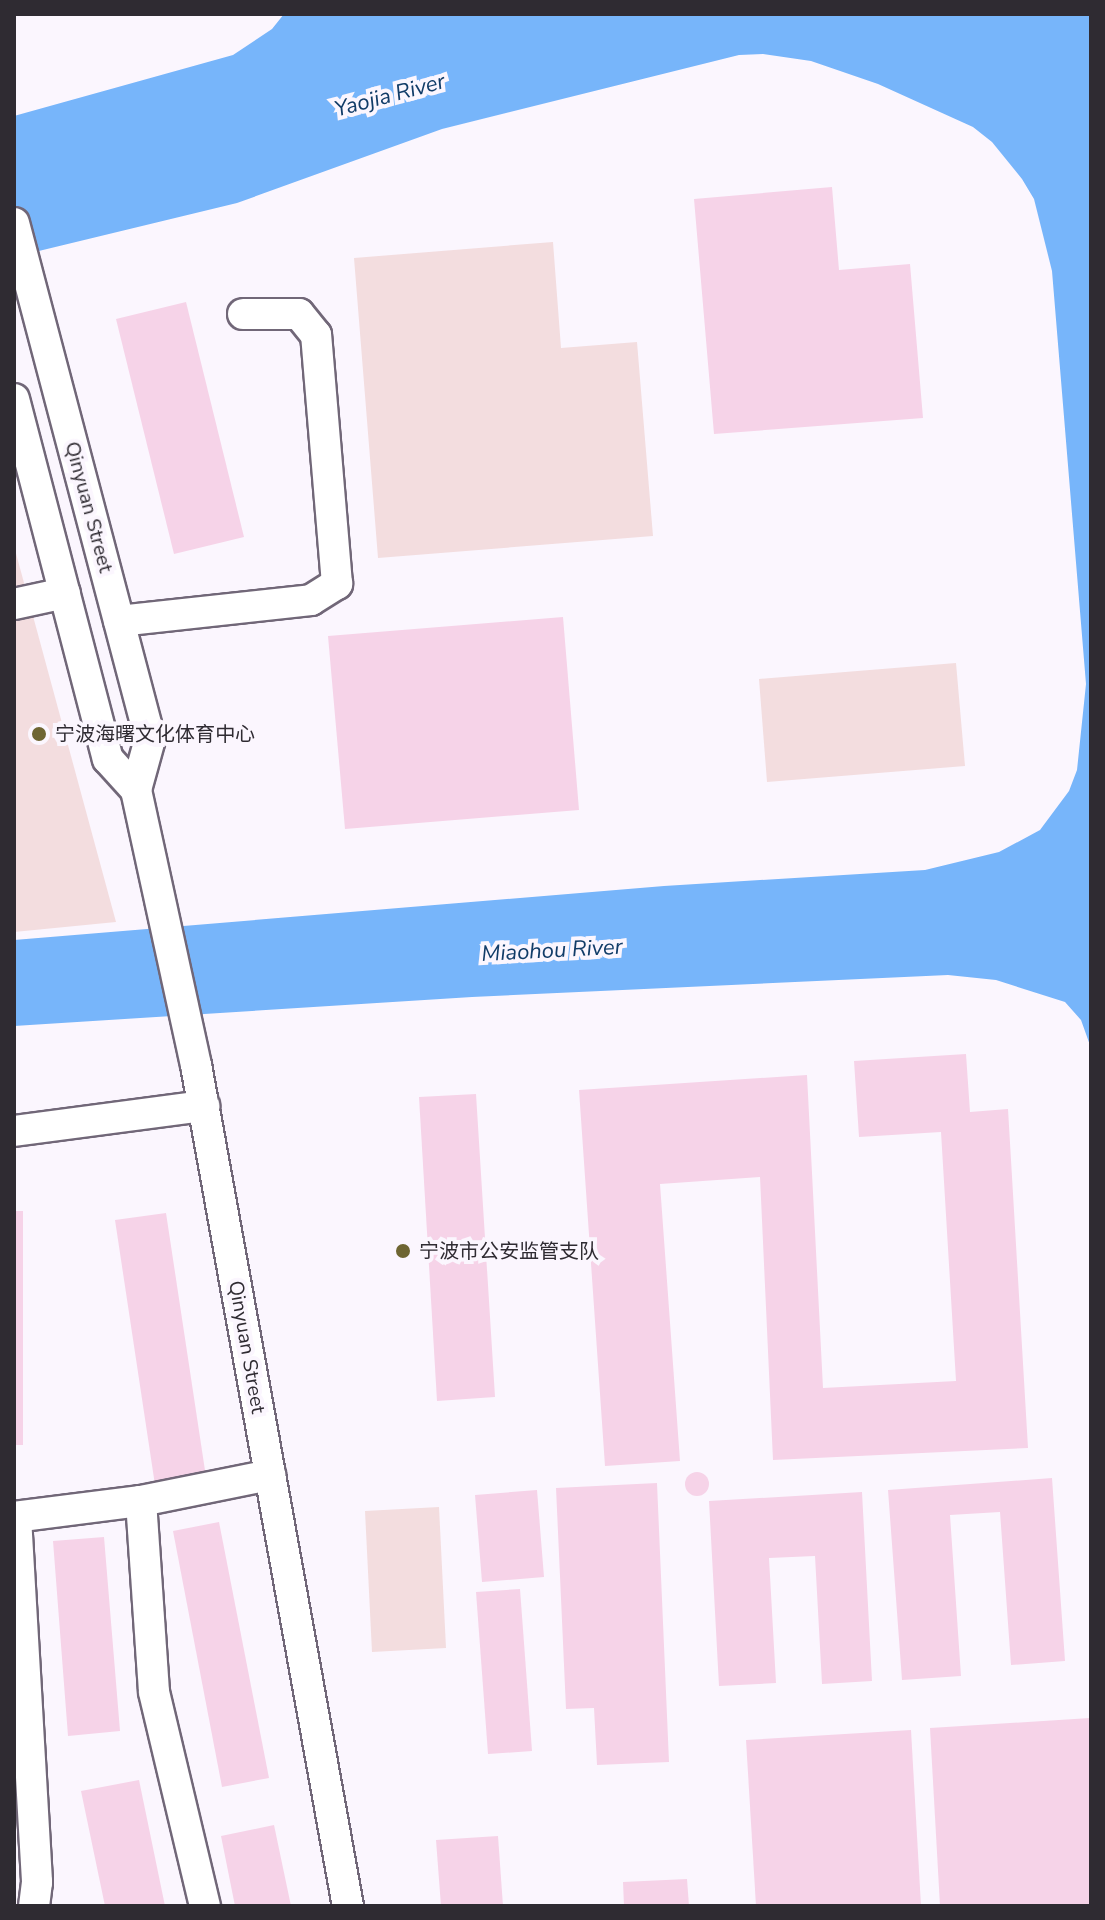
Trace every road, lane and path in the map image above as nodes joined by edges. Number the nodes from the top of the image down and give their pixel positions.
1 (14, 223) edge
2 (243, 314) dead end
3 (14, 399) edge
4 (65, 593) junction
5 (14, 604) edge
6 (119, 621) junction
7 (136, 790) junction
8 (204, 1106) junction
9 (14, 1131) edge
10 (270, 1475) junction
11 (141, 1501) junction
12 (15, 1517) edge
13 (34, 1906) edge
14 (205, 1906) edge
15 (348, 1906) edge

1 - 6 street, Qinyuan Street
2 - 6 street
3 - 4 street
4 - 5 street
4 - 7 street
6 - 7 street, Qinyuan Street
7 - 8 street, Qinyuan Street
8 - 9 street
8 - 10 street, Qinyuan Street
10 - 11 street
10 - 15 street, Qinyuan Street
11 - 12 street
11 - 14 street
12 - 13 street

